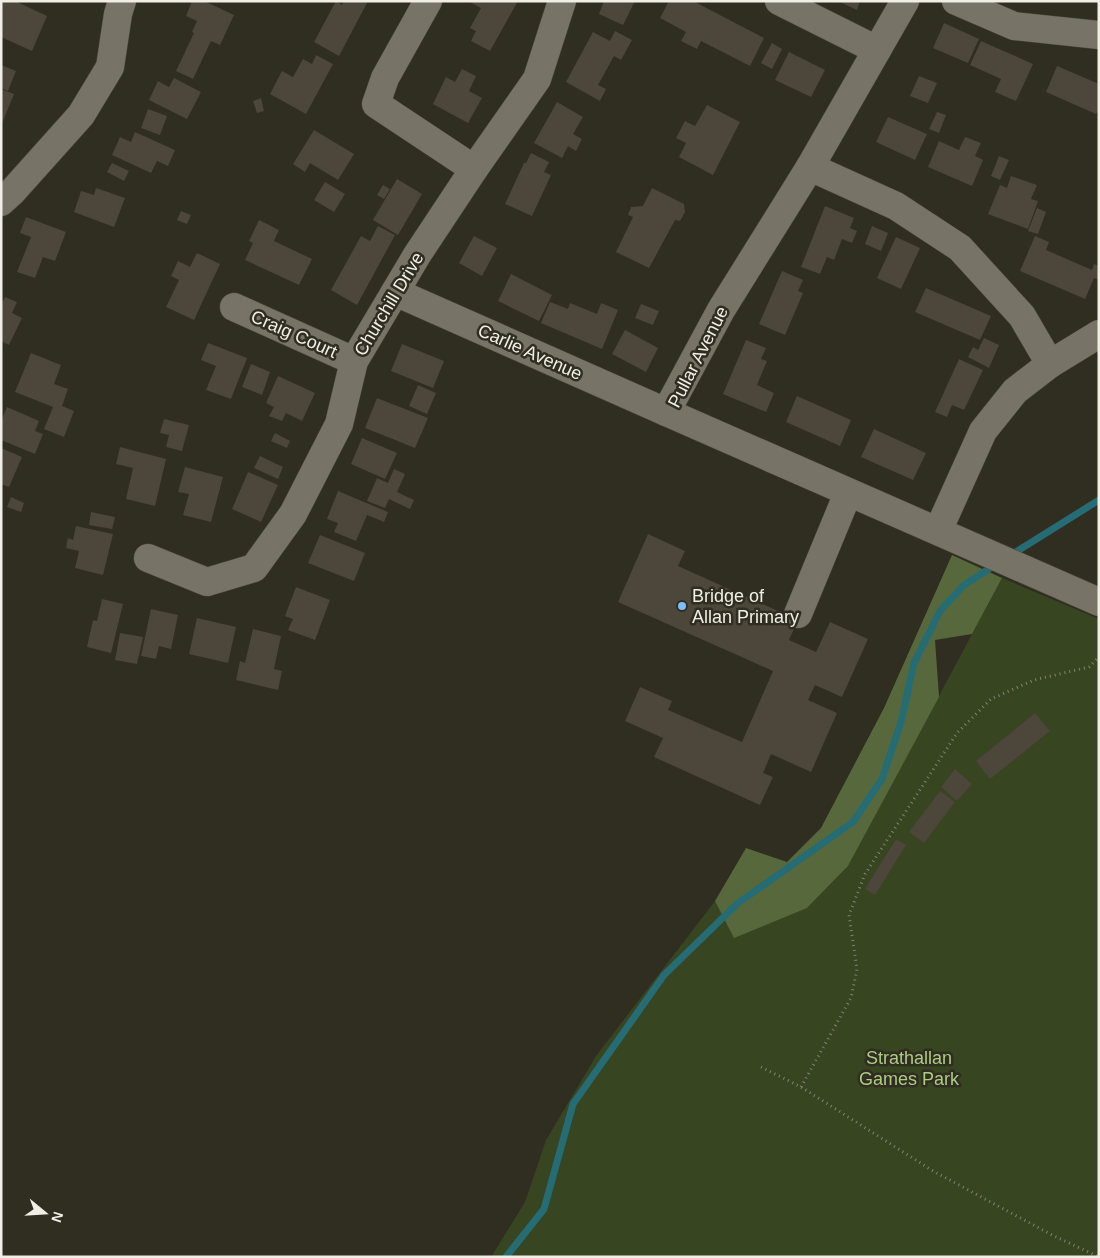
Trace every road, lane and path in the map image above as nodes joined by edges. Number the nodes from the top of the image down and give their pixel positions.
1 (122, 1) edge
2 (428, 1) edge
3 (562, 1) edge
4 (779, 1) edge
5 (905, 1) edge
6 (956, 1) edge
7 (1099, 35) edge
8 (877, 50) junction
9 (810, 167) junction
10 (474, 169) junction
11 (1, 202) edge
12 (395, 292) junction
13 (234, 307) dead end
14 (1099, 334) edge
15 (354, 361) junction
16 (1050, 364) junction
17 (666, 412) junction
18 (848, 493) junction
19 (938, 531) junction
20 (148, 558) dead end
21 (1099, 602) edge
22 (798, 614) dead end
23 (1099, 657) edge
24 (761, 1067) dead end
25 (801, 1087) junction
26 (1099, 1257) edge

1 - 11 street
2 - 10 street
3 - 10 street, Churchill Drive
4 - 8 street
5 - 8 street, Pullar Avenue
6 - 7 street
8 - 9 street, Pullar Avenue
9 - 16 street
9 - 17 street, Pullar Avenue
10 - 12 street, Churchill Drive
12 - 15 street, Churchill Drive
12 - 17 street, Carlie Avenue
13 - 15 street, Craig Court
14 - 16 street
15 - 20 street, Churchill Drive
16 - 19 street
17 - 18 street, Pullar Avenue
18 - 19 street, Pullar Avenue
18 - 22 street
19 - 21 street, Pullar Avenue
23 - 25 path
24 - 25 path
25 - 26 path

